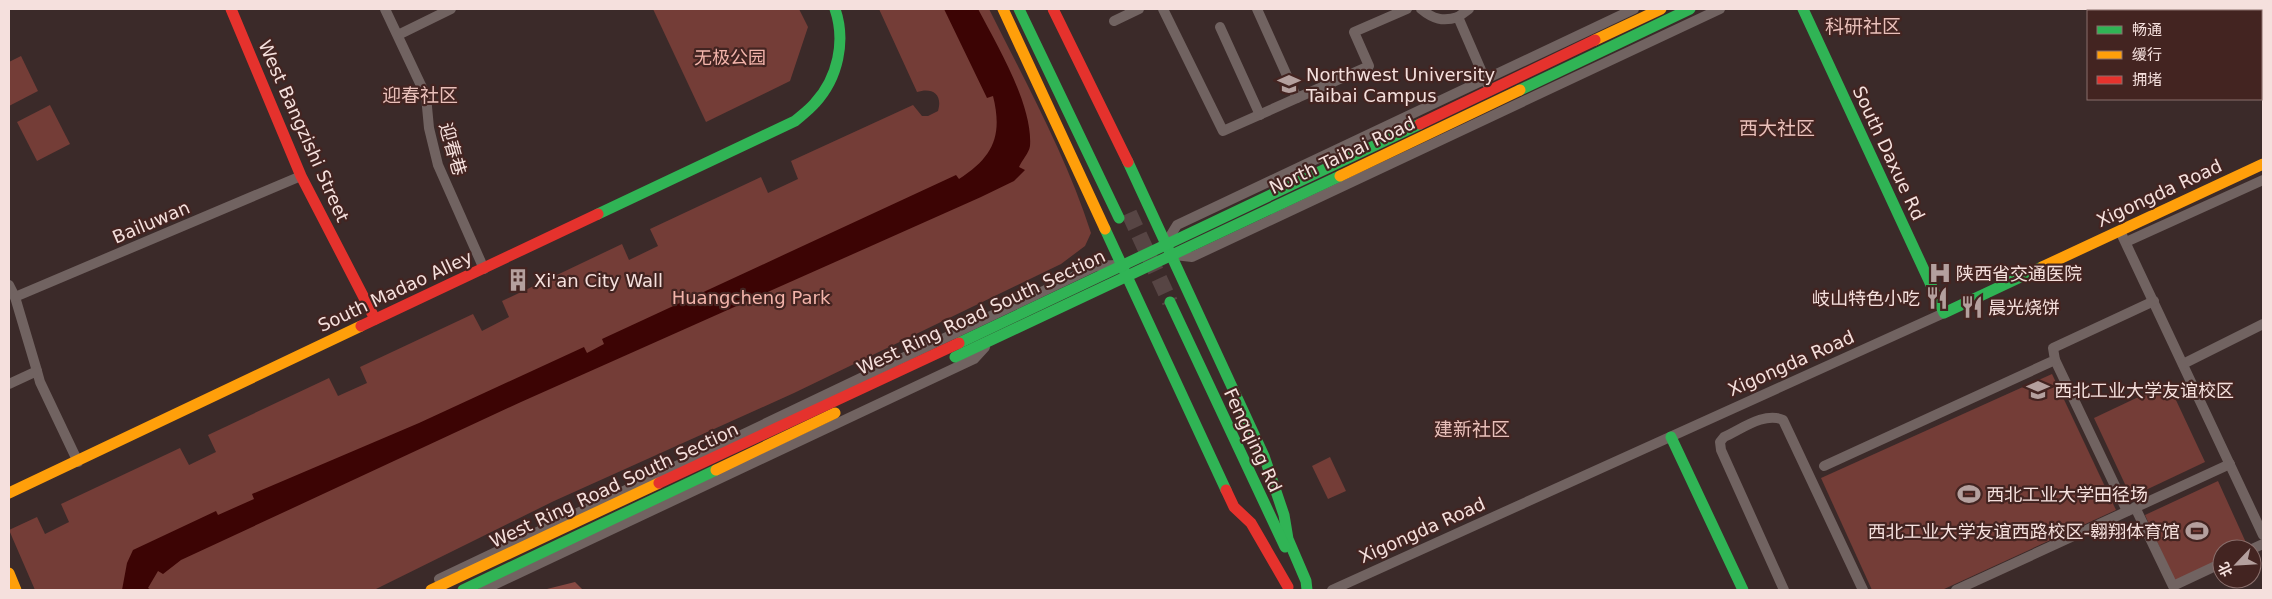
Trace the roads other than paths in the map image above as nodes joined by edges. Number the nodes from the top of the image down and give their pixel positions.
1 (230, 9) edge
2 (385, 9) edge
3 (451, 9) edge
4 (834, 9) edge
5 (1003, 9) edge
6 (1019, 9) edge
7 (1030, 9) edge
8 (1053, 9) edge
9 (1139, 9) edge
10 (1163, 9) edge
11 (1257, 9) edge
12 (1407, 9) edge
13 (1420, 9) edge
14 (1469, 9) edge
15 (1634, 9) edge
16 (1661, 9) edge
17 (1690, 9) edge
18 (1720, 9) edge
19 (1802, 9) edge
20 (1458, 17) junction
21 (1114, 21) dead end
22 (1220, 27) dead end
23 (398, 35) junction
24 (1487, 84) junction
25 (1297, 98) junction
26 (1260, 115) junction
27 (2263, 164) edge
28 (301, 176) junction
29 (2263, 180) edge
30 (2120, 230) junction
31 (2126, 242) junction
32 (1166, 243) junction
33 (1172, 255) junction
34 (1120, 265) junction
35 (484, 269) junction
36 (1126, 278) junction
37 (9, 285) edge
38 (15, 297) junction
39 (2154, 301) junction
40 (1944, 313) junction
41 (375, 319) junction
42 (2263, 324) edge
43 (965, 328) junction
44 (992, 340) junction
45 (948, 348) junction
46 (2055, 360) junction
47 (2183, 364) junction
48 (37, 371) junction
49 (9, 384) edge
50 (1671, 436) junction
51 (78, 462) junction
52 (2230, 464) junction
53 (1824, 466) dead end
54 (9, 493) edge
55 (2131, 509) junction
56 (2263, 535) edge
57 (2212, 568) edge
58 (9, 573) edge
59 (1289, 588) edge
60 (16, 590) edge
61 (424, 590) edge
62 (431, 590) edge
63 (462, 590) edge
64 (483, 590) edge
65 (1307, 590) edge
66 (1332, 590) edge
67 (1743, 590) edge
68 (1784, 590) edge
69 (1863, 590) edge
70 (1956, 590) edge

1 - 28 main road, West Bangzishi Street
2 - 23 street, 迎春巷
3 - 23 street
4 - 35 main road, South Madao Alley
5 - 34 main road
6 - 7 main road
8 - 32 main road
9 - 21 street
10 - 26 street
11 - 25 street
12 - 25 street
13 - 20 street
14 - 20 street
15 - 24 street
16 - 24 main road, North Taibai Road
17 - 33 main road, North Taibai Road
18 - 33 street
19 - 40 main road, South Daxue Rd
20 - 24 street
22 - 26 street
23 - 35 street, 迎春巷
24 - 32 main road, North Taibai Road
25 - 26 street
27 - 30 main road, Xigongda Road
28 - 38 street, Bailuwan
28 - 41 main road, West Bangzishi Street
29 - 31 street
30 - 31 street
30 - 40 main road, Xigongda Road
31 - 39 street
32 - 33 main road
32 - 34 main road, North Taibai Road
33 - 36 main road, West Ring Road South Section
33 - 65 main road
34 - 36 main road
34 - 43 street, West Ring Road South Section
34 - 45 main road, West Ring Road South Section
35 - 41 main road, South Madao Alley
36 - 44 main road, West Ring Road South Section
36 - 59 main road
37 - 38 street
38 - 48 street
39 - 46 street
39 - 47 street
40 - 50 street, Xigongda Road
41 - 51 main road, South Madao Alley
42 - 47 street
43 - 45 street
43 - 61 street, West Ring Road South Section
44 - 63 main road, West Ring Road South Section
44 - 64 street, West Ring Road South Section
45 - 62 main road, West Ring Road South Section
46 - 53 street
46 - 55 street
47 - 52 street
48 - 49 street
48 - 51 street
50 - 66 street, Xigongda Road
50 - 67 main road
51 - 54 main road, South Madao Alley
52 - 55 street
52 - 56 street
55 - 57 street
55 - 70 street
58 - 60 main road
59 - 65 main road, Fengqing Rd
68 - 69 street

